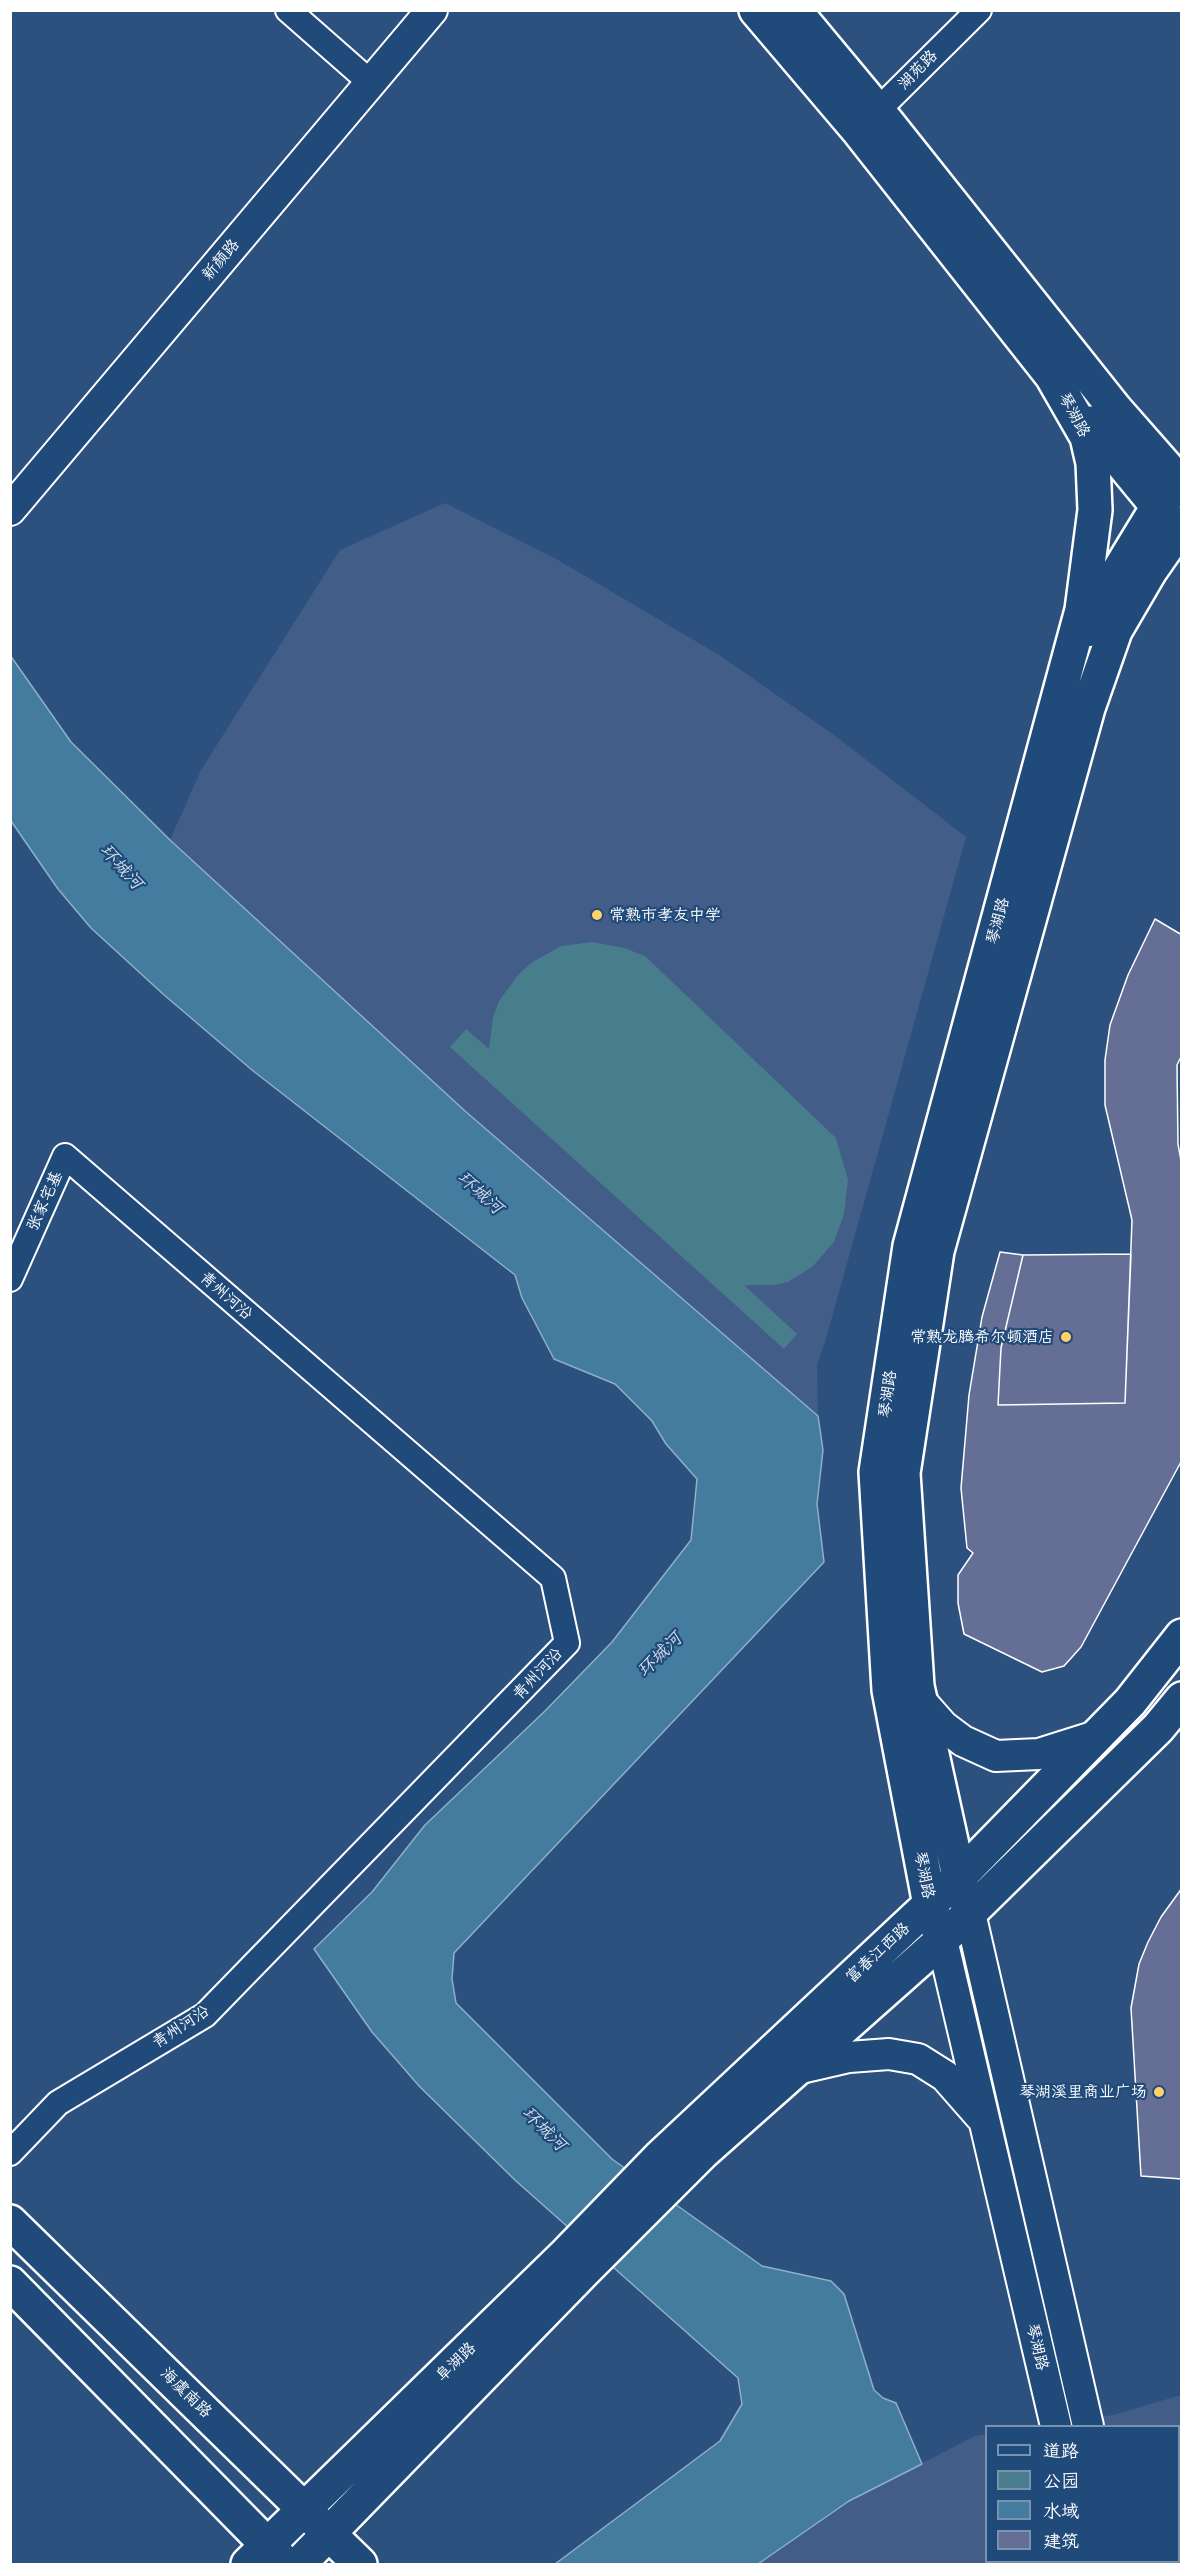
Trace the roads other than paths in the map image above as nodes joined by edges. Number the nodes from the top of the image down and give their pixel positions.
1 (288, 10) edge
2 (432, 10) edge
3 (756, 10) edge
4 (794, 10) edge
5 (979, 10) edge
6 (371, 83) junction
7 (868, 120) junction
8 (1052, 376) junction
9 (1181, 482) edge
10 (10, 510) edge
11 (1174, 524) edge
12 (1052, 722) junction
13 (65, 1156) joint
14 (10, 1279) edge
15 (1182, 1635) edge
16 (1182, 1699) edge
17 (920, 1700) junction
18 (1096, 1736) junction
19 (959, 1877) junction
20 (930, 1905) junction
21 (970, 1913) junction
22 (942, 1940) junction
23 (797, 2069) junction
24 (984, 2122) junction
25 (10, 2153) edge
26 (661, 2156) joint
27 (10, 2222) edge
28 (575, 2262) junction
29 (10, 2283) edge
30 (1056, 2425) edge
31 (1088, 2425) edge
32 (305, 2510) junction
33 (328, 2532) junction
34 (267, 2559) edge
35 (299, 2565) edge
36 (360, 2565) edge

1 - 6 street
2 - 6 street, 新颜路
3 - 7 main road, 琴湖路
4 - 7 main road, 琴湖路
5 - 7 street, 湖苑路
6 - 10 street, 新颜路
7 - 8 main road, 琴湖路
7 - 9 main road, 琴湖路
8 - 11 main road, 琴湖路
8 - 12 main road, 琴湖路
9 - 11 main road
11 - 12 main road
11 - 17 main road, 琴湖路
12 - 20 main road, 琴湖路
13 - 14 street, 张家宅基
13 - 25 street, 青州河沿
15 - 18 main road, 富春江西路
16 - 21 main road, 富春江西路
17 - 18 street
17 - 19 main road, 琴湖路
18 - 19 main road, 富春江西路
19 - 20 main road, 富春江西路
19 - 21 main road, 琴湖路
20 - 22 main road, 琴湖路
20 - 26 main road, 富春江西路
21 - 22 main road, 富春江西路
21 - 31 street, 琴湖路
22 - 23 main road, 富春江西路
22 - 24 street, 琴湖路
23 - 24 street
23 - 28 main road, 富春江西路
24 - 30 street, 琴湖路
26 - 28 main road, 阜湖路
27 - 32 main road, 海虞南路
28 - 32 main road, 阜湖路
28 - 33 main road, 阜湖路
29 - 34 main road
32 - 33 main road, 海虞南路
32 - 34 main road, 阜湖路
33 - 35 main road, 阜湖路
33 - 36 main road, 海虞南路

